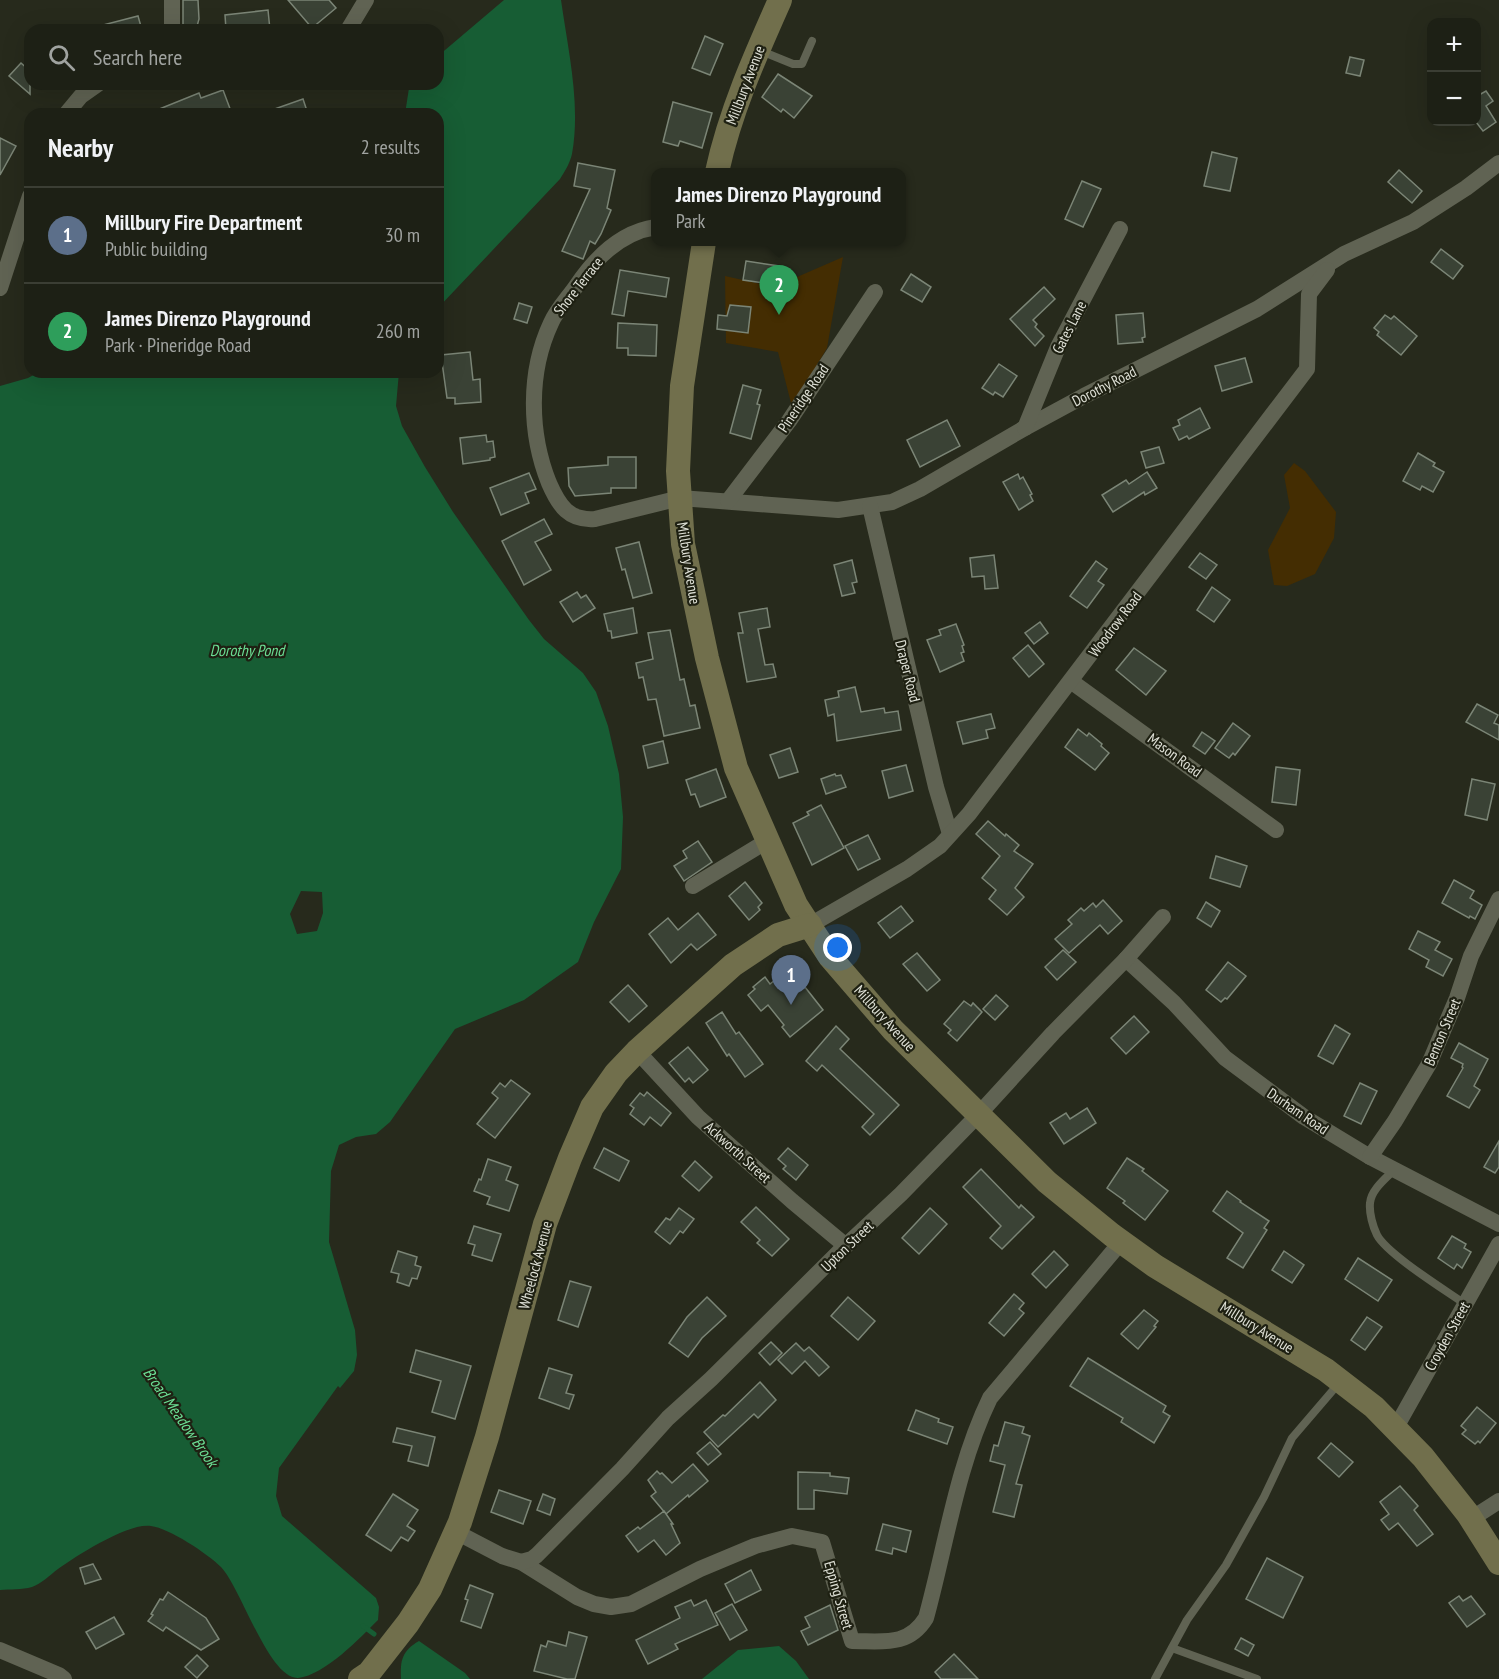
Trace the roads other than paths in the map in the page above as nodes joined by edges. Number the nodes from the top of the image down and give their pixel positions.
1 (172, 0) edge
2 (366, 0) edge
3 (780, 0) edge
4 (172, 24) edge
5 (352, 24) edge
6 (812, 41) dead end
7 (758, 50) junction
8 (90, 90) edge
9 (71, 108) edge
10 (1499, 163) edge
11 (718, 168) edge
12 (24, 214) edge
13 (651, 228) edge
14 (1120, 229) dead end
15 (703, 246) edge
16 (1332, 261) junction
17 (0, 288) edge
18 (874, 292) dead end
19 (1024, 428) junction
20 (680, 498) junction
21 (728, 501) junction
22 (870, 506) junction
23 (1072, 681) junction
24 (1276, 830) dead end
25 (951, 834) junction
26 (767, 841) junction
27 (693, 886) dead end
28 (1499, 899) edge
29 (1163, 917) dead end
30 (810, 926) junction
31 (1126, 959) junction
32 (637, 1051) junction
33 (979, 1114) junction
34 (1370, 1157) junction
35 (1394, 1170) junction
36 (1499, 1224) edge
37 (1121, 1242) junction
38 (1499, 1244) edge
39 (846, 1246) junction
40 (1465, 1304) junction
41 (1341, 1382) junction
42 (1395, 1429) junction
43 (1499, 1501) edge
44 (1471, 1519) junction
45 (456, 1532) junction
46 (521, 1562) junction
47 (1499, 1563) edge
48 (1172, 1648) junction
49 (0, 1650) edge
50 (366, 1677) edge
51 (64, 1679) edge
52 (1155, 1679) edge
53 (1257, 1679) edge

1 - 4 street
2 - 5 street
3 - 7 main road, Millbury Avenue
6 - 7 lane
7 - 11 main road, Millbury Avenue
8 - 9 street
10 - 16 street, Dorothy Road
12 - 17 street
13 - 20 street, Shore Terrace
14 - 19 street, Gates Lane
15 - 20 main road, Millbury Avenue
16 - 19 street, Dorothy Road
16 - 23 street, Woodrow Road
18 - 21 street, Pineridge Road
19 - 22 street, Dorothy Road
20 - 21 street, Dorothy Road
20 - 26 main road, Millbury Avenue
21 - 22 street, Dorothy Road
22 - 25 street, Draper Road
23 - 24 street, Mason Road
23 - 25 street, Woodrow Road
25 - 30 street, Woodrow Road
26 - 27 street
26 - 30 main road, Millbury Avenue
28 - 34 street, Benton Street
29 - 31 street, Upton Street
30 - 32 main road, Wheelock Avenue
30 - 33 main road, Millbury Avenue
31 - 33 street, Upton Street
31 - 34 street, Durham Road
32 - 39 street, Ackworth Street
32 - 45 main road, Wheelock Avenue
33 - 37 main road, Millbury Avenue
33 - 39 street, Upton Street
34 - 35 street, Durham Road
35 - 36 street, Durham Road
35 - 40 lane
37 - 41 main road, Millbury Avenue
37 - 46 street, Epping Street
38 - 40 street, Croyden Street
39 - 46 street, Upton Street
40 - 42 street, Croyden Street
41 - 42 main road, Millbury Avenue
41 - 48 lane
42 - 44 main road, Millbury Avenue
43 - 44 street
44 - 47 main road, Millbury Avenue
45 - 46 street, Epping Street
45 - 50 main road, Wheelock Avenue
48 - 52 lane
48 - 53 lane
49 - 51 street

